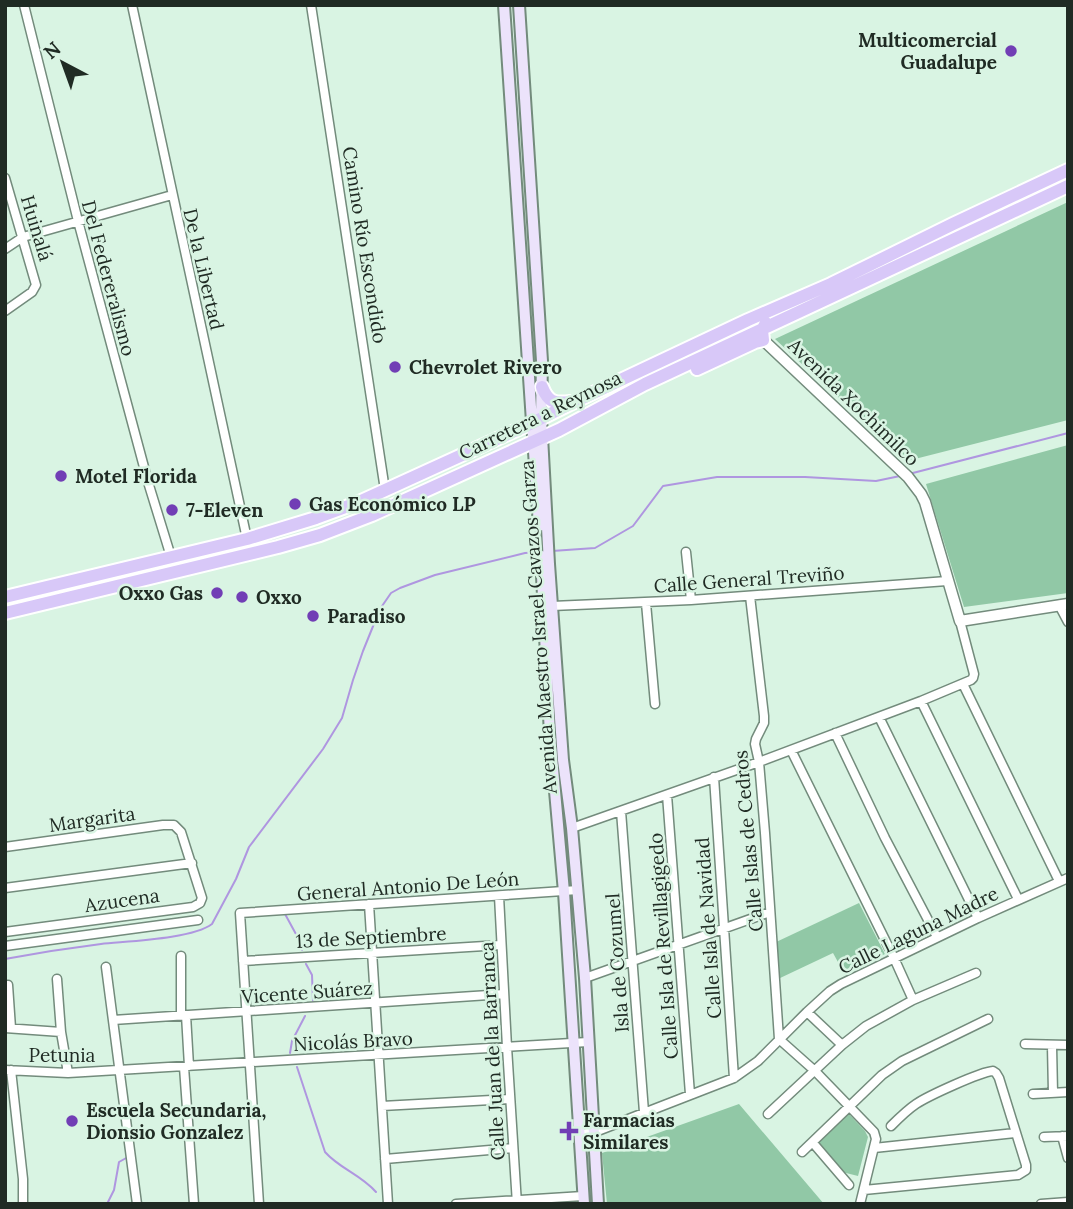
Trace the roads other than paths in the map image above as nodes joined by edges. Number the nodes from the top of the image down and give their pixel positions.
1 (23, 5) edge
2 (132, 5) edge
3 (312, 5) edge
4 (504, 5) edge
5 (519, 5) edge
6 (1068, 170) edge
7 (6, 184) edge
8 (1068, 186) edge
9 (172, 195) junction
10 (78, 221) junction
11 (23, 237) junction
12 (5, 248) edge
13 (831, 284) junction
14 (5, 310) edge
15 (744, 322) junction
16 (760, 334) junction
17 (542, 387) junction
18 (574, 402) junction
19 (536, 421) junction
20 (496, 440) junction
21 (538, 440) junction
22 (385, 490) junction
23 (372, 515) junction
24 (247, 539) junction
25 (686, 552) dead end
26 (171, 557) junction
27 (545, 563) junction
28 (176, 572) junction
29 (947, 581) junction
30 (750, 596) junction
31 (5, 597) edge
32 (691, 600) junction
33 (646, 603) junction
34 (1063, 605) edge
35 (552, 606) junction
36 (5, 613) edge
37 (960, 621) junction
38 (1068, 622) edge
39 (963, 684) junction
40 (921, 701) junction
41 (655, 704) dead end
42 (878, 717) junction
43 (835, 733) junction
44 (790, 750) junction
45 (759, 762) junction
46 (714, 777) junction
47 (667, 795) junction
48 (621, 811) junction
49 (572, 828) junction
50 (181, 832) joint
51 (5, 847) edge
52 (192, 863) junction
53 (1063, 879) edge
54 (5, 888) edge
55 (578, 890) junction
56 (565, 892) junction
57 (499, 896) junction
58 (1018, 899) junction
59 (369, 904) junction
60 (172, 910) junction
61 (770, 912) junction
62 (978, 918) junction
63 (198, 920) dead end
64 (173, 923) junction
65 (724, 929) junction
66 (5, 932) edge
67 (937, 937) junction
68 (677, 944) junction
69 (5, 946) edge
70 (501, 946) junction
71 (372, 953) junction
72 (181, 956) dead end
73 (894, 958) junction
74 (633, 960) junction
75 (243, 961) junction
76 (106, 967) dead end
77 (976, 973) dead end
78 (585, 978) junction
79 (57, 979) dead end
80 (8, 985) dead end
81 (504, 994) junction
82 (913, 1000) junction
83 (376, 1003) junction
84 (247, 1012) junction
85 (807, 1012) junction
86 (183, 1015) junction
87 (988, 1019) dead end
88 (113, 1020) junction
89 (8, 1028) edge
90 (61, 1032) junction
91 (779, 1039) junction
92 (588, 1042) junction
93 (574, 1043) junction
94 (1026, 1044) dead end
95 (842, 1045) junction
96 (1068, 1045) edge
97 (1052, 1046) junction
98 (507, 1047) junction
99 (378, 1055) junction
100 (250, 1062) junction
101 (186, 1067) junction
102 (8, 1070) edge
103 (120, 1070) junction
104 (815, 1071) junction
105 (68, 1073) junction
106 (734, 1078) junction
107 (1068, 1092) edge
108 (1052, 1093) junction
109 (690, 1094) junction
110 (1033, 1094) dead end
111 (510, 1099) junction
112 (382, 1106) junction
113 (850, 1107) junction
114 (644, 1112) junction
115 (768, 1114) dead end
116 (891, 1126) dead end
117 (594, 1132) junction
118 (1016, 1133) junction
119 (579, 1134) junction
120 (1065, 1136) edge
121 (1044, 1137) dead end
122 (813, 1143) junction
123 (513, 1148) junction
124 (874, 1148) junction
125 (802, 1152) dead end
126 (1068, 1158) edge
127 (385, 1159) junction
128 (849, 1185) dead end
129 (864, 1190) junction
130 (584, 1200) edge
131 (517, 1202) edge
132 (1068, 1202) edge
133 (23, 1204) edge
134 (137, 1204) edge
135 (194, 1204) edge
136 (259, 1204) edge
137 (388, 1204) edge
138 (456, 1204) edge
139 (597, 1204) edge
140 (860, 1204) edge
141 (1041, 1204) edge

1 - 10 street, Del Federeralismo
2 - 9 street, De la Libertad
3 - 22 street, Camino Río Escondido
4 - 19 main road, Avenida Maestro Israel Cavazos Garza
5 - 17 main road, Avenida Maestro Israel Cavazos Garza
6 - 13 main road, Carretera a Reynosa
7 - 11 street, Huinalá
8 - 16 main road
9 - 10 street
9 - 24 street, De la Libertad
10 - 11 street
10 - 26 street, Del Federeralismo
11 - 12 street
11 - 14 street, Huinalá
13 - 15 main road, Carretera a Reynosa
13 - 16 main road
15 - 16 street, Avenida Xochimilco
15 - 18 main road, Carretera a Reynosa
16 - 21 main road, Carretera a Reynosa
16 - 29 street, Avenida Xochimilco
17 - 18 main road
17 - 19 main road, Avenida Maestro Israel Cavazos Garza
18 - 19 main road, Carretera a Reynosa
19 - 20 main road, Carretera a Reynosa
19 - 21 main road, Avenida Maestro Israel Cavazos Garza
20 - 22 main road, Carretera a Reynosa
20 - 23 main road
21 - 23 main road, Carretera a Reynosa
21 - 27 main road, Avenida Maestro Israel Cavazos Garza
22 - 24 main road, Carretera a Reynosa
23 - 28 main road, Carretera a Reynosa
24 - 26 main road, Carretera a Reynosa
25 - 32 street
26 - 28 street, Del Federeralismo
26 - 31 main road, Carretera a Reynosa
27 - 35 main road, Avenida Maestro Israel Cavazos Garza
27 - 56 main road, Avenida Maestro Israel Cavazos Garza
28 - 36 main road, Carretera a Reynosa
29 - 30 street, Calle General Treviño
29 - 37 street, Avenida Xochimilco
30 - 32 street, Calle General Treviño
30 - 45 street, Calle Islas de Cedros
32 - 33 street, Calle General Treviño
33 - 35 street, Calle General Treviño
33 - 41 street
34 - 37 street
34 - 38 street
35 - 49 main road, Avenida Maestro Israel Cavazos Garza
37 - 39 street, Avenida Xochimilco
39 - 40 street
39 - 53 street
40 - 42 street
40 - 58 street
42 - 43 street
42 - 62 street
43 - 44 street
43 - 67 street
44 - 45 street
44 - 73 street
45 - 46 street
45 - 61 street, Calle Islas de Cedros
46 - 47 street
46 - 65 street, Calle Isla de Navidad
47 - 48 street
47 - 68 street, Calle Isla de Revillagigedo
48 - 49 street
48 - 74 street, Isla de Cozumel
49 - 55 main road, Avenida Maestro Israel Cavazos Garza
50 - 51 street, Margarita
50 - 52 street, Azucena
52 - 54 street, Azucena
52 - 60 street, Azucena
53 - 58 street, Calle Laguna Madre
55 - 56 street, General Antonio De León
55 - 78 main road, Avenida Maestro Israel Cavazos Garza
56 - 57 street, General Antonio De León
56 - 93 main road, Avenida Maestro Israel Cavazos Garza
57 - 59 street, General Antonio De León
57 - 70 street, Calle Juan de la Barranca
58 - 62 street, Calle Laguna Madre
59 - 71 street
59 - 75 street, General Antonio De León
60 - 64 street
60 - 66 street, Azucena
61 - 65 street
61 - 91 street, Calle Islas de Cedros
62 - 67 street, Calle Laguna Madre
63 - 64 street
64 - 69 street
65 - 68 street
65 - 106 street, Calle Isla de Navidad
67 - 73 street, Calle Laguna Madre
68 - 74 street
68 - 109 street, Calle Isla de Revillagigedo
70 - 71 street, 13 de Septiembre
70 - 81 street, Calle Juan de la Barranca
71 - 75 street, 13 de Septiembre
71 - 83 street
72 - 86 street
73 - 82 street
73 - 85 street, Calle Laguna Madre
74 - 78 street
74 - 114 street, Isla de Cozumel
75 - 84 street
76 - 88 street
77 - 82 street
78 - 92 main road, Avenida Maestro Israel Cavazos Garza
79 - 90 street
80 - 89 street
81 - 83 street, Vicente Suárez
81 - 98 street, Calle Juan de la Barranca
82 - 95 street
83 - 84 street, Vicente Suárez
83 - 99 street
84 - 86 street, Vicente Suárez
84 - 100 street
85 - 91 street, Calle Laguna Madre
85 - 95 street
86 - 88 street, Vicente Suárez
86 - 101 street
87 - 113 street
88 - 103 street
89 - 90 street
90 - 105 street
91 - 104 street
91 - 106 street, Calle Laguna Madre
92 - 93 street, Nicolás Bravo
92 - 117 main road, Avenida Maestro Israel Cavazos Garza
93 - 98 street, Nicolás Bravo
93 - 119 main road, Avenida Maestro Israel Cavazos Garza
94 - 97 street
95 - 104 street
96 - 97 street
97 - 108 street
98 - 99 street, Nicolás Bravo
98 - 111 street, Calle Juan de la Barranca
99 - 100 street, Nicolás Bravo
99 - 112 street
100 - 101 street, Nicolás Bravo
100 - 136 street
101 - 103 street, Nicolás Bravo
101 - 135 street
102 - 105 street, Petunia
102 - 133 street
103 - 105 street, Petunia
103 - 134 street
104 - 113 street
104 - 115 street
106 - 109 street, Calle Laguna Madre
107 - 108 street
108 - 110 street
109 - 114 street, Calle Laguna Madre
111 - 112 street
111 - 123 street, Calle Juan de la Barranca
112 - 127 street
113 - 122 street
113 - 124 street
114 - 117 street, Calle Laguna Madre
116 - 118 street
117 - 119 street, Calle Laguna Madre
117 - 139 main road, Avenida Maestro Israel Cavazos Garza
118 - 124 street
118 - 129 street
119 - 130 main road, Avenida Maestro Israel Cavazos Garza
120 - 121 street
120 - 126 street
122 - 125 street
122 - 128 street
123 - 127 street
123 - 131 street, Calle Juan de la Barranca
124 - 129 street
127 - 137 street
129 - 140 street
130 - 131 street
131 - 138 street
132 - 141 street

